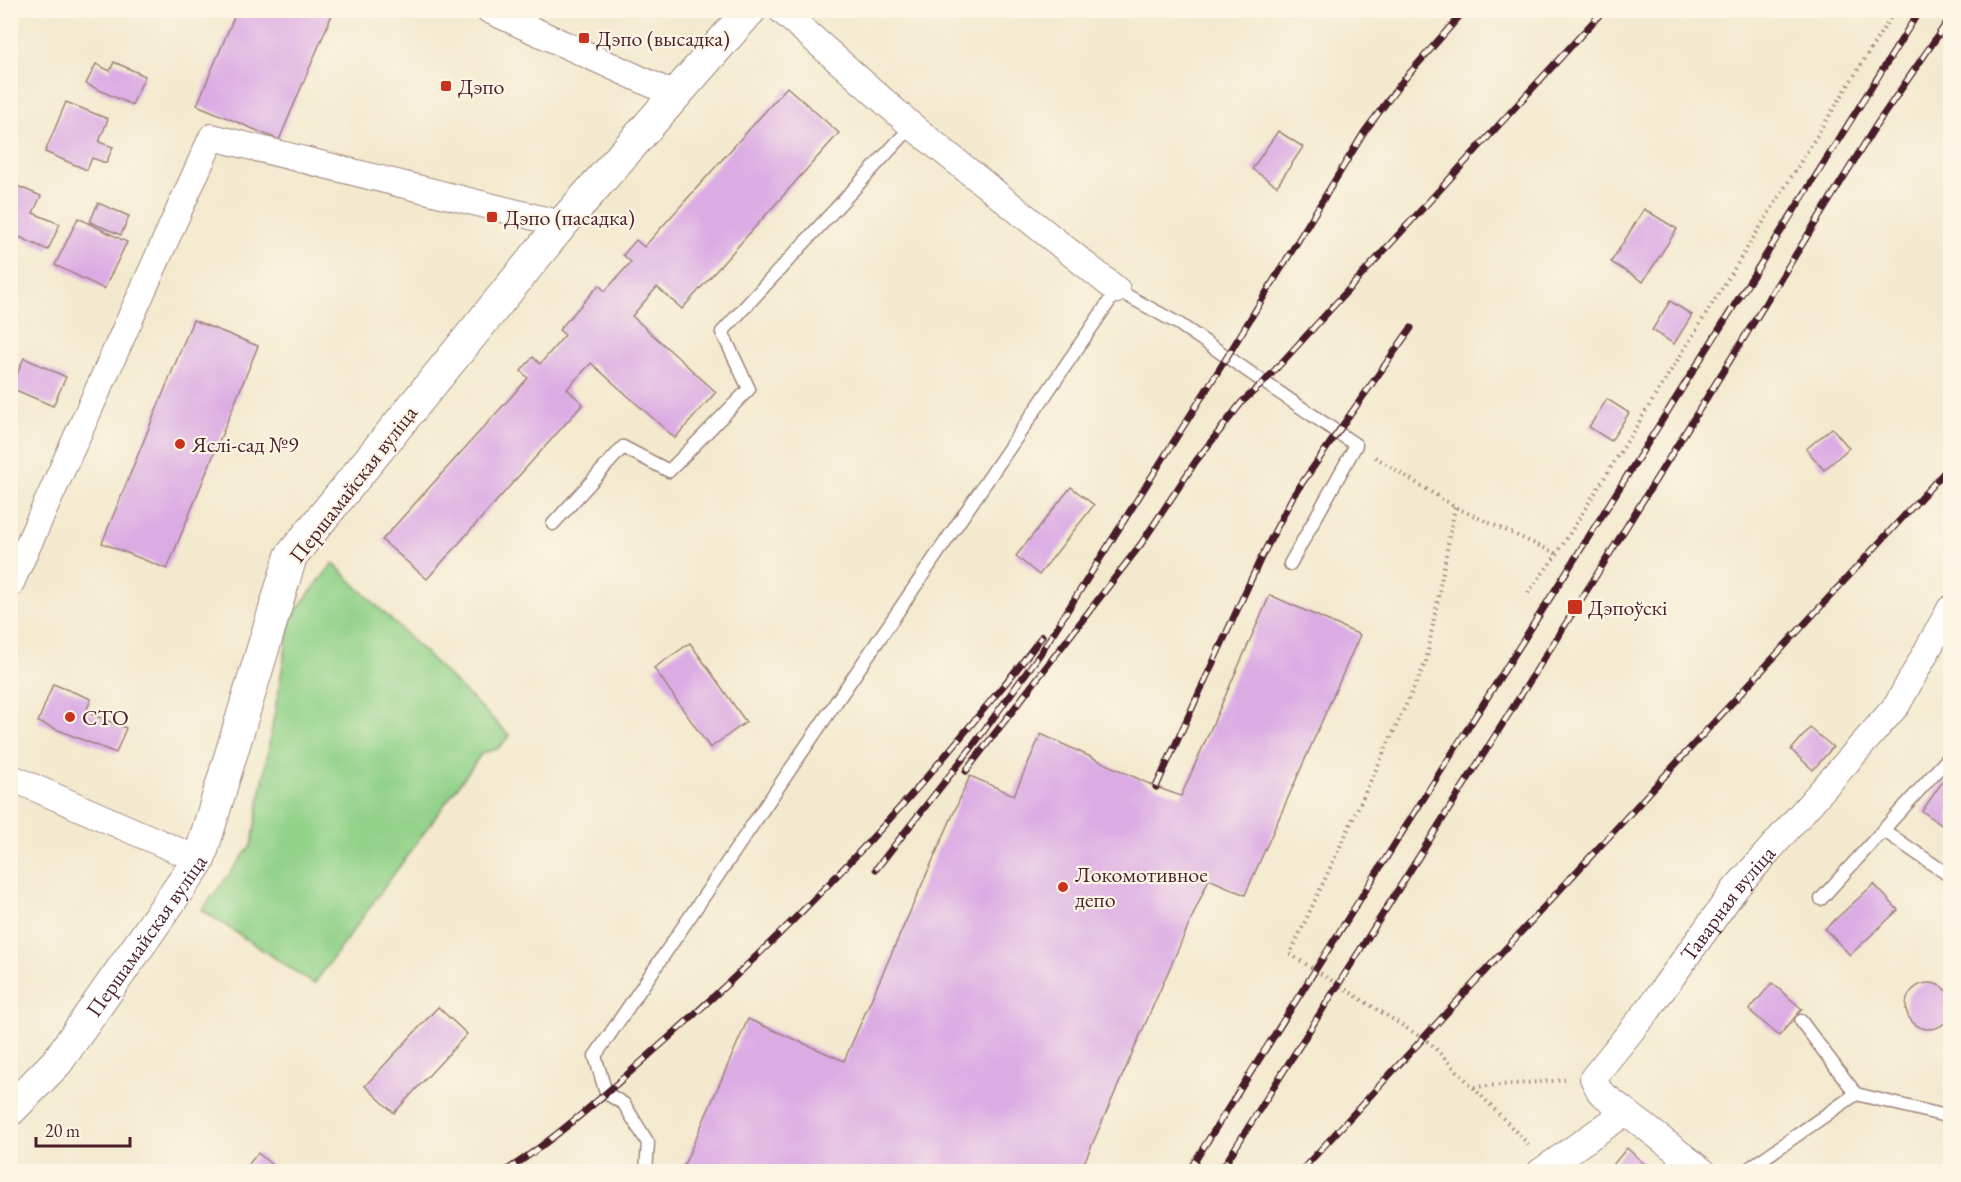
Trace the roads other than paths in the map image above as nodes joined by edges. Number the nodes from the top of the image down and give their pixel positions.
1 (489, 10) edge
2 (750, 10) edge
3 (781, 10) edge
4 (675, 96) junction
5 (912, 126) junction
6 (562, 224) junction
7 (1117, 290) junction
8 (553, 524) dead end
9 (1290, 564) dead end
10 (10, 585) edge
11 (1950, 609) edge
12 (1950, 756) edge
13 (10, 777) edge
14 (1883, 830) junction
15 (199, 860) junction
16 (1950, 876) edge
17 (1821, 899) dead end
18 (1801, 1021) dead end
19 (1856, 1094) junction
20 (10, 1110) edge
21 (1626, 1112) junction
22 (1950, 1117) edge
23 (1545, 1168) edge
24 (646, 1172) edge
25 (1704, 1172) edge
26 (1744, 1172) edge

1 - 4 street
2 - 4 street, Першамайская вуліца
3 - 5 street
4 - 6 street, Першамайская вуліца
5 - 7 street
5 - 8 lane
6 - 10 street
6 - 15 street, Першамайская вуліца
7 - 9 lane
7 - 24 lane
11 - 21 street, Таварная вуліца
12 - 14 lane
13 - 15 street
14 - 16 lane
14 - 17 lane
15 - 20 street, Першамайская вуліца
18 - 19 lane
19 - 22 lane
19 - 26 lane
21 - 23 street
21 - 25 street

